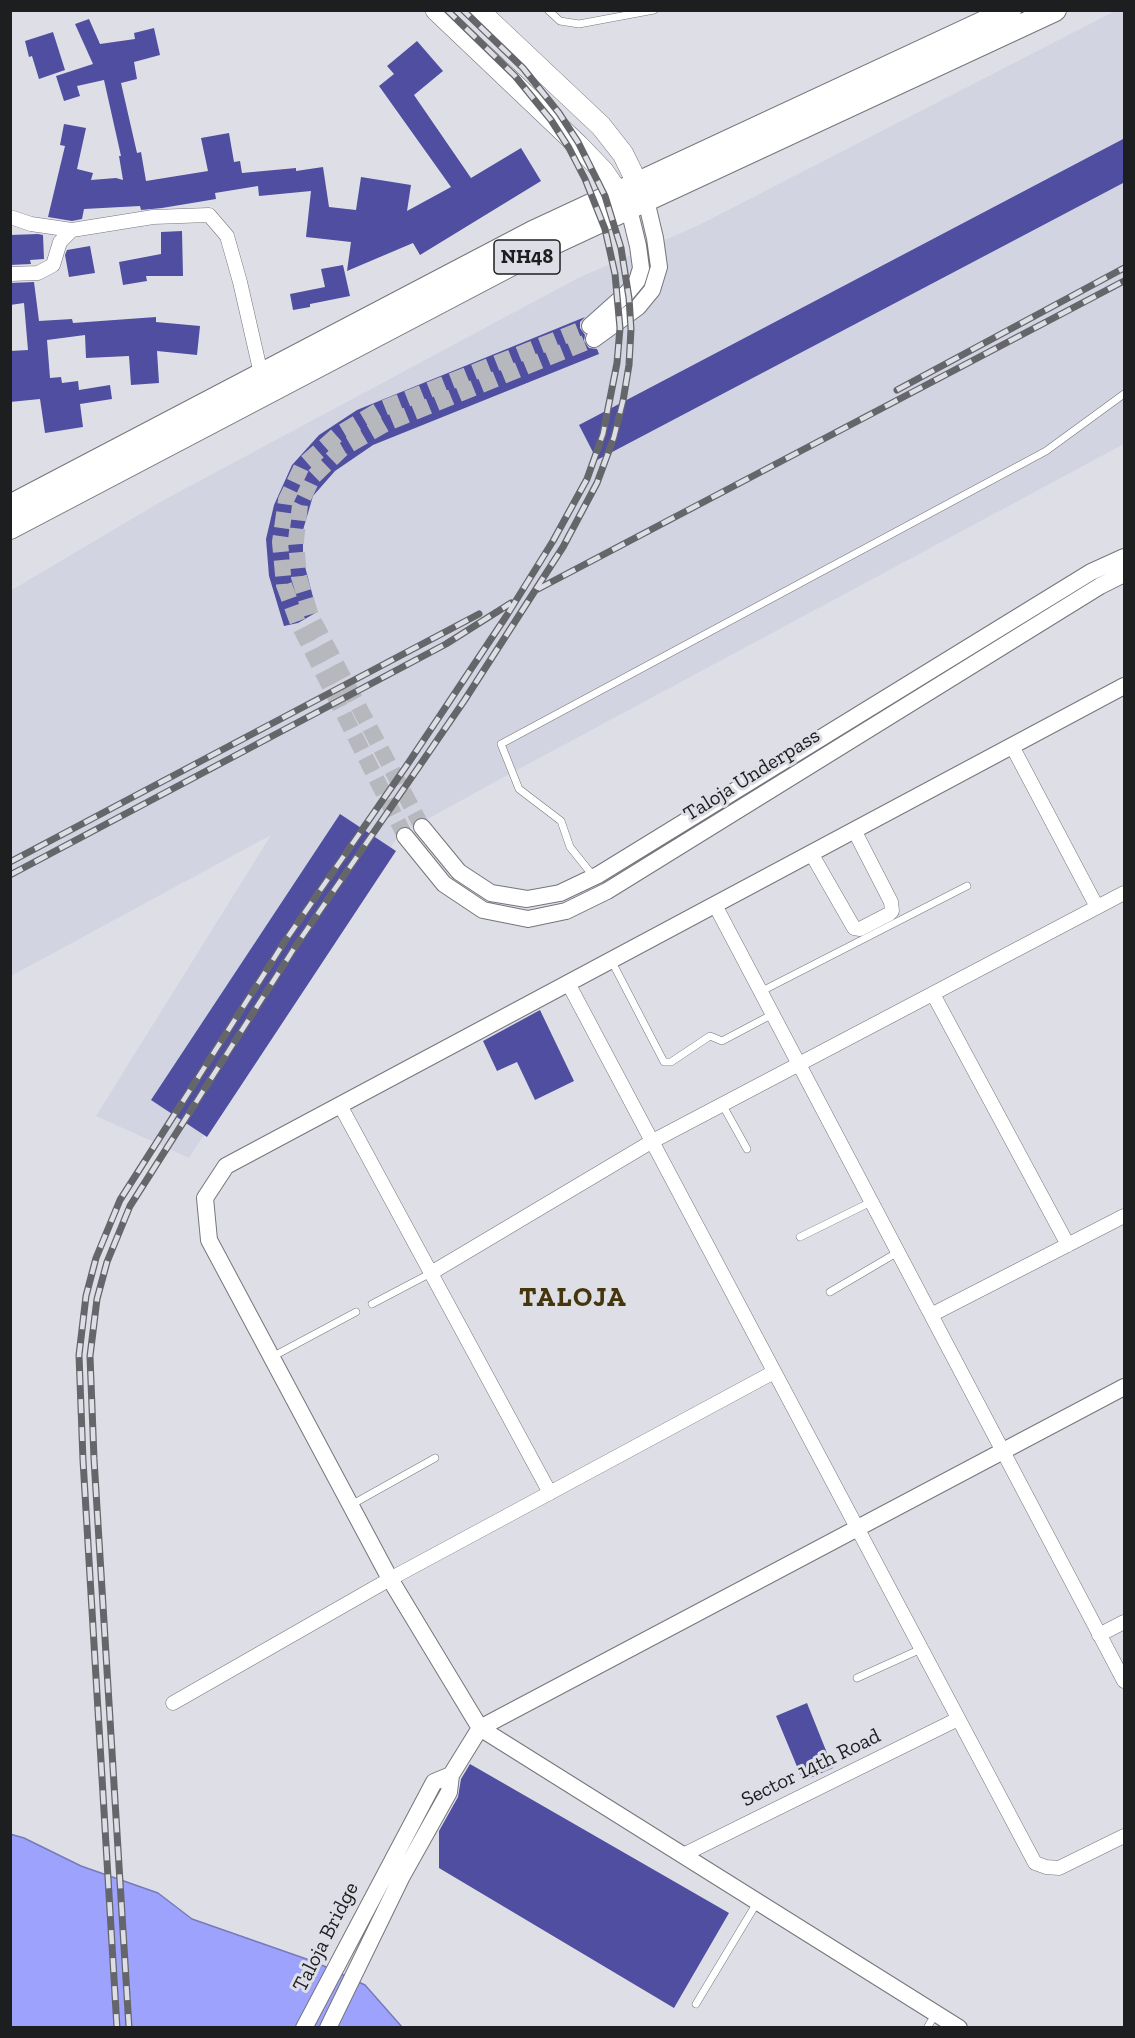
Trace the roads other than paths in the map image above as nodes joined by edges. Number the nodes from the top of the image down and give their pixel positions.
1 (436, 10) edge
2 (478, 10) edge
3 (548, 10) edge
4 (654, 10) edge
5 (1010, 10) edge
6 (1055, 10) edge
7 (633, 196) junction
8 (10, 217) edge
9 (72, 230) junction
10 (10, 274) edge
11 (592, 332) tunnel mouth
12 (261, 374) junction
13 (1125, 394) edge
14 (10, 506) edge
15 (10, 528) edge
16 (1125, 557) edge
17 (1125, 574) edge
18 (1125, 686) edge
19 (1012, 746) junction
20 (422, 827) tunnel mouth
21 (854, 830) junction
22 (405, 836) tunnel mouth
23 (812, 853) junction
24 (594, 877) junction
25 (967, 886) dead end
26 (1125, 893) edge
27 (715, 905) junction
28 (1097, 907) junction
29 (611, 960) junction
30 (568, 983) junction
31 (760, 992) junction
32 (933, 994) junction
33 (772, 1014) junction
34 (799, 1064) junction
35 (722, 1104) junction
36 (340, 1105) junction
37 (651, 1142) junction
38 (747, 1149) dead end
39 (871, 1202) junction
40 (1125, 1216) edge
41 (800, 1237) dead end
42 (1068, 1245) junction
43 (898, 1252) junction
44 (431, 1273) junction
45 (830, 1292) dead end
46 (372, 1304) dead end
47 (356, 1312) dead end
48 (931, 1315) junction
49 (272, 1357) junction
50 (774, 1372) junction
51 (1125, 1387) edge
52 (1003, 1451) junction
53 (435, 1458) dead end
54 (550, 1493) junction
55 (351, 1505) junction
56 (857, 1528) junction
57 (390, 1579) junction
58 (1125, 1622) edge
59 (1099, 1635) junction
60 (921, 1649) junction
61 (857, 1678) dead end
62 (1125, 1681) edge
63 (173, 1703) dead end
64 (958, 1719) junction
65 (480, 1728) junction
66 (1125, 1836) edge
67 (683, 1855) junction
68 (395, 1872) junction
69 (758, 1901) junction
70 (696, 2004) dead end
71 (936, 2013) junction
72 (304, 2028) edge
73 (328, 2028) edge
74 (927, 2028) edge
75 (959, 2028) edge

1 - 7 main road
2 - 7 main road
3 - 4 lane
5 - 7 highway, NH48
6 - 7 highway, NH48
7 - 11 street
7 - 12 highway, NH48
7 - 15 highway, NH48
8 - 9 street
9 - 10 street
9 - 12 street
12 - 14 highway, NH48
13 - 24 lane
16 - 24 street, Taloja Underpass
17 - 22 street, Taloja Underpass
18 - 19 street
19 - 21 street
19 - 28 street
20 - 24 street, Taloja Underpass
21 - 23 street
21 - 23 street
23 - 27 street
25 - 31 lane
26 - 28 street
27 - 29 street
27 - 31 street
28 - 32 street
29 - 30 street
29 - 33 lane
30 - 36 street
30 - 37 street
31 - 33 street
32 - 34 street
32 - 42 street
33 - 34 street
34 - 35 street
34 - 39 street
35 - 37 street
35 - 38 lane
36 - 44 street
36 - 49 street
37 - 44 street
37 - 50 street
39 - 41 lane
39 - 43 street
40 - 42 street
42 - 48 street
43 - 45 lane
43 - 48 street
44 - 46 lane
44 - 54 street
47 - 49 lane
48 - 52 street
49 - 55 street
50 - 54 street
50 - 56 street
51 - 52 street
52 - 56 street
52 - 59 street
53 - 55 lane
54 - 57 street
55 - 57 street
56 - 60 street
56 - 65 street
57 - 63 street
57 - 65 street
58 - 59 street
59 - 62 street
60 - 61 lane
60 - 64 street
64 - 66 street
64 - 67 street, Sector 14th Road
65 - 67 street
65 - 68 street
67 - 69 street
68 - 72 street, Taloja Bridge
68 - 73 street, Taloja Bridge
69 - 70 lane
69 - 71 street
71 - 74 lane
71 - 75 street

